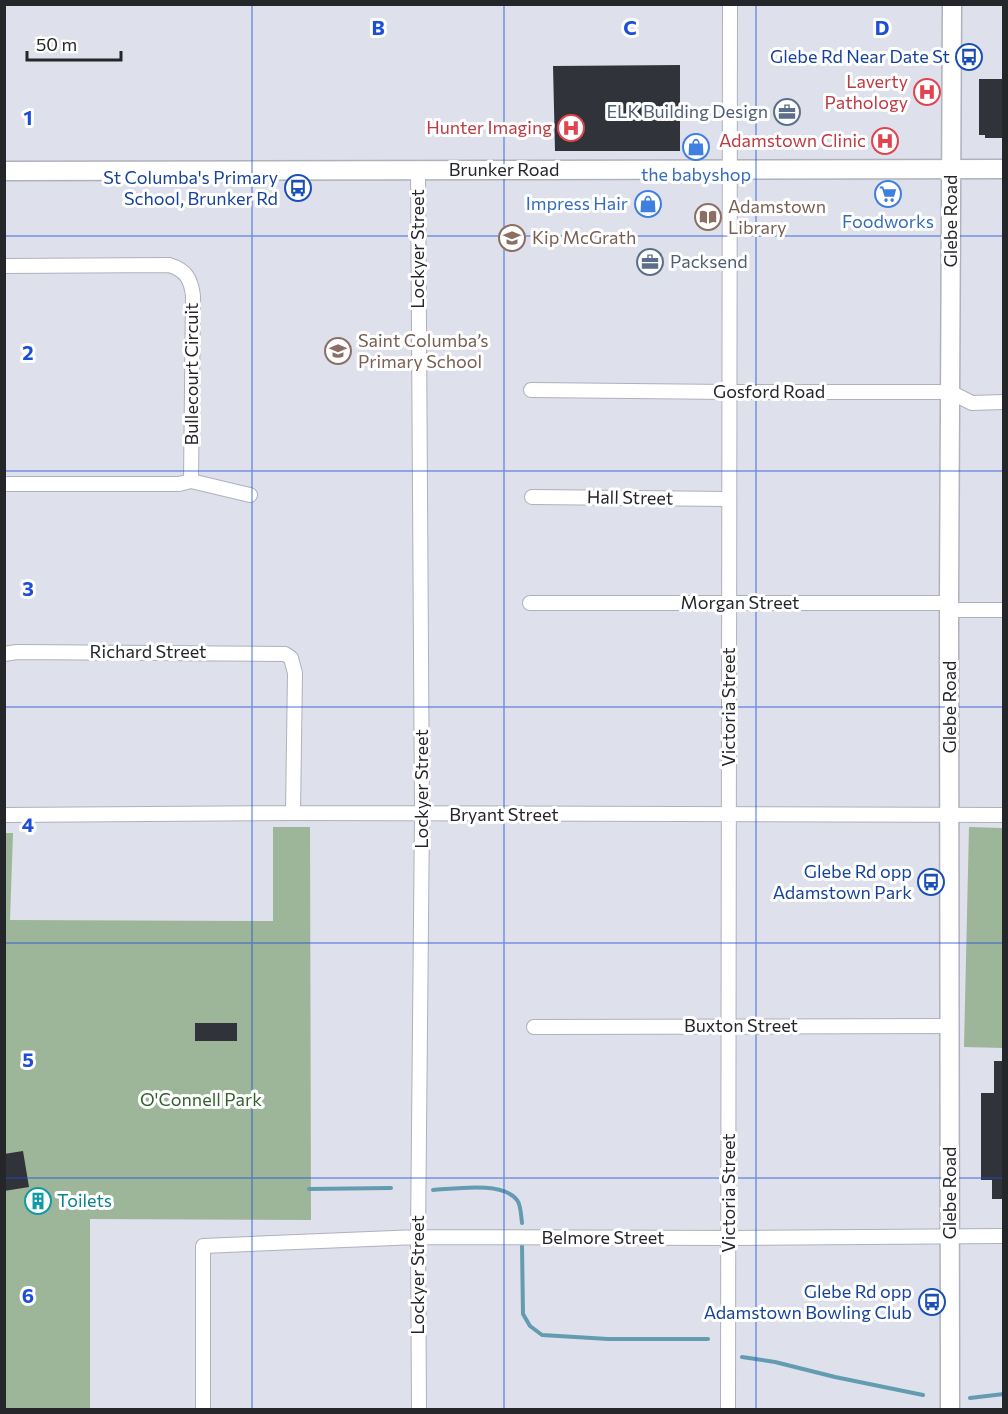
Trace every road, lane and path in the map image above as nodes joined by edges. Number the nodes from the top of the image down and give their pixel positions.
1 (730, 4) edge
2 (952, 4) edge
3 (418, 169) junction
4 (951, 169) junction
5 (1004, 169) edge
6 (4, 171) edge
7 (728, 171) junction
8 (4, 266) edge
9 (531, 390) dead end
10 (730, 392) junction
11 (950, 392) junction
12 (1004, 402) edge
13 (191, 481) junction
14 (4, 484) edge
15 (250, 495) dead end
16 (532, 496) dead end
17 (729, 499) junction
18 (530, 603) dead end
19 (730, 604) junction
20 (949, 606) junction
21 (1004, 610) edge
22 (4, 654) edge
23 (293, 813) junction
24 (4, 815) edge
25 (422, 815) junction
26 (729, 815) junction
27 (1004, 815) edge
28 (950, 816) junction
29 (729, 1026) junction
30 (949, 1026) junction
31 (534, 1027) dead end
32 (1004, 1236) edge
33 (418, 1237) junction
34 (950, 1237) junction
35 (729, 1238) junction
36 (203, 1410) edge
37 (419, 1410) edge
38 (728, 1410) edge
39 (950, 1410) edge

1 - 7 street, Victoria Street
2 - 4 main road, Glebe Road
3 - 6 main road, Brunker Road
3 - 7 main road, Brunker Road
3 - 25 street, Lockyer Street
4 - 5 main road, Brunker Road
4 - 7 main road, Brunker Road
4 - 11 main road, Glebe Road
7 - 10 street, Victoria Street
8 - 13 street, Bullecourt Circuit
9 - 10 street, Gosford Road
10 - 11 street, Gosford Road
10 - 17 street, Victoria Street
11 - 12 street, Gosford Road
11 - 20 main road, Glebe Road
13 - 14 street
13 - 15 street
16 - 17 street, Hall Street
17 - 19 street, Victoria Street
18 - 19 street, Morgan Street
19 - 20 street, Morgan Street
19 - 26 street, Victoria Street
20 - 21 street, Morgan Street
20 - 28 main road, Glebe Road
22 - 23 street, Richard Street
23 - 24 street, Bryant Street
23 - 25 street, Bryant Street
25 - 26 street, Bryant Street
25 - 33 street, Lockyer Street
26 - 28 street, Bryant Street
26 - 29 street, Victoria Street
27 - 28 street, Bryant Street
28 - 30 main road, Glebe Road
29 - 30 street, Buxton Street
29 - 31 street, Buxton Street
29 - 35 street, Victoria Street
30 - 34 main road, Glebe Road
32 - 34 street, Belmore Street
33 - 35 street, Belmore Street
33 - 36 street, Belmore Street
33 - 37 street, Lockyer Street
34 - 35 street, Belmore Street
34 - 39 main road, Glebe Road
35 - 38 street, Victoria Street

